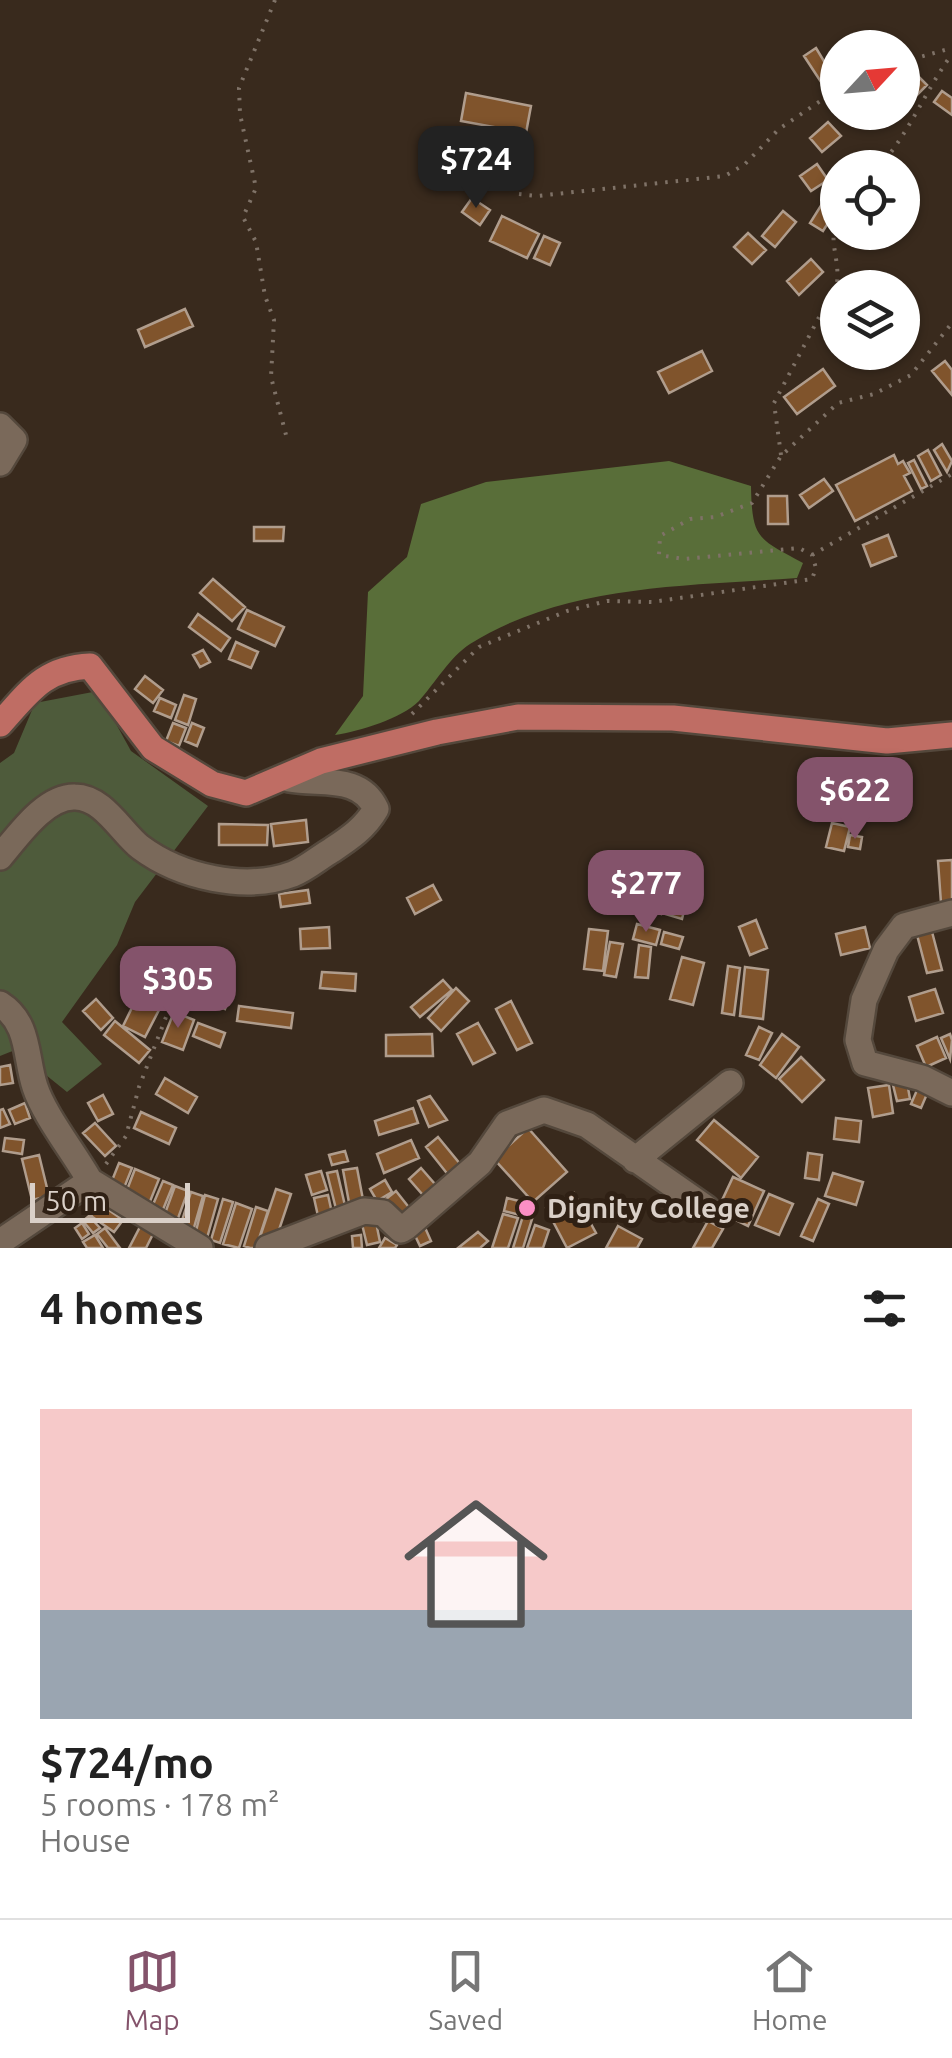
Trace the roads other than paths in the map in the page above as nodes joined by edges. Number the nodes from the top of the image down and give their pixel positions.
1 (0, 426) edge
2 (0, 463) edge
3 (0, 724) edge
4 (952, 735) edge
5 (289, 778) junction
6 (0, 857) edge
7 (952, 913) edge
8 (0, 1004) edge
9 (730, 1082) dead end
10 (952, 1092) edge
11 (635, 1160) junction
12 (90, 1181) junction
13 (706, 1208) dead end
14 (0, 1242) edge
15 (200, 1248) edge
16 (268, 1248) edge

1 - 2 street
3 - 5 main road
4 - 5 main road
5 - 6 street
7 - 10 street
8 - 12 street
9 - 11 street
11 - 13 street
11 - 16 street
12 - 14 street
12 - 15 street

